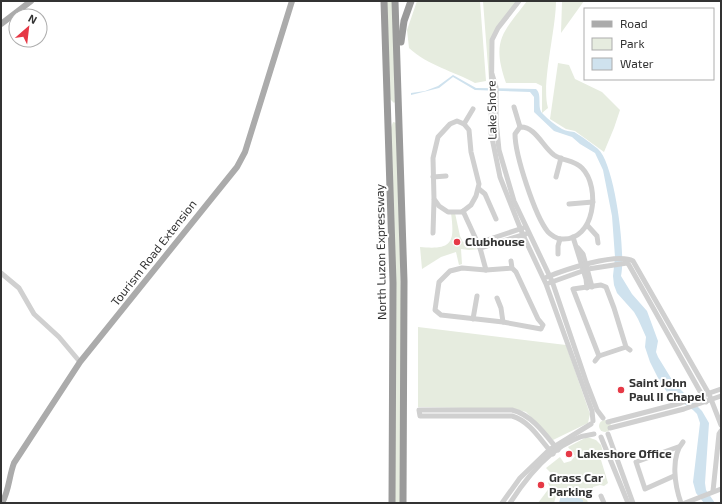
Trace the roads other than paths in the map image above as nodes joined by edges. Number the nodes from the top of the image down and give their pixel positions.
1 (30, 1) edge
2 (292, 1) edge
3 (384, 1) edge
4 (395, 1) edge
5 (411, 1) edge
6 (519, 1) edge
7 (1, 24) edge
8 (398, 70) junction
9 (514, 106) dead end
10 (473, 108) dead end
11 (464, 124) junction
12 (520, 127) junction
13 (560, 158) junction
14 (446, 176) dead end
15 (433, 177) junction
16 (556, 177) dead end
17 (478, 189) junction
18 (434, 199) junction
19 (593, 202) junction
20 (568, 204) dead end
21 (464, 211) junction
22 (496, 219) dead end
23 (587, 225) junction
24 (523, 230) junction
25 (433, 233) dead end
26 (573, 237) junction
27 (560, 239) junction
28 (598, 243) dead end
29 (479, 246) junction
30 (558, 254) dead end
31 (511, 261) dead end
32 (585, 267) junction
33 (512, 268) junction
34 (486, 270) junction
35 (1, 273) edge
36 (550, 276) junction
37 (544, 278) junction
38 (552, 282) junction
39 (546, 284) junction
40 (590, 287) junction
41 (477, 296) dead end
42 (496, 298) dead end
43 (473, 319) junction
44 (538, 319) junction
45 (503, 322) junction
46 (532, 327) junction
47 (599, 356) junction
48 (80, 362) junction
49 (595, 362) dead end
50 (721, 389) edge
51 (706, 395) junction
52 (721, 396) edge
53 (708, 401) junction
54 (512, 413) junction
55 (603, 418) junction
56 (608, 422) junction
57 (592, 423) junction
58 (721, 425) edge
59 (610, 428) junction
60 (721, 431) edge
61 (594, 434) junction
62 (608, 434) junction
63 (601, 437) junction
64 (683, 442) dead end
65 (556, 447) junction
66 (678, 447) junction
67 (549, 453) junction
68 (719, 457) edge
69 (674, 476) junction
70 (621, 478) junction
71 (721, 489) edge
72 (510, 490) junction
73 (711, 492) junction
74 (516, 494) junction
75 (601, 496) dead end
76 (2, 503) edge
77 (392, 503) edge
78 (403, 503) edge
79 (502, 503) edge
80 (510, 503) edge
81 (604, 503) edge
82 (628, 503) edge
83 (633, 503) edge
84 (681, 503) edge
85 (685, 503) edge

1 - 7 main road
2 - 48 main road, Tourism Road Extension
3 - 77 highway, North Luzon Expressway
4 - 8 highway, North Luzon Expressway
5 - 8 highway
6 - 24 street, Lake Shore
8 - 78 highway, North Luzon Expressway
9 - 12 street
10 - 11 street
11 - 15 street
11 - 17 street
12 - 13 street
12 - 27 street
13 - 16 street
13 - 19 street
14 - 15 street
15 - 18 street
17 - 21 street
17 - 22 street
18 - 21 street
18 - 25 street
19 - 20 street
19 - 23 street
21 - 29 street
23 - 26 street
23 - 28 street
24 - 29 street
24 - 36 street
24 - 37 street, Lake Shore
26 - 27 street
26 - 32 street
27 - 30 street
29 - 34 street
31 - 33 street
32 - 36 street
32 - 38 street
32 - 40 street
32 - 51 street
33 - 34 street
33 - 44 street
34 - 43 street
35 - 48 street
36 - 37 street
36 - 38 street
37 - 39 street, Lake Shore
38 - 39 street
38 - 55 street
39 - 57 street, Lake Shore
40 - 47 street
40 - 47 street
41 - 43 street
42 - 45 street
43 - 45 street
44 - 46 street
44 - 46 street
45 - 46 street
47 - 49 street
48 - 76 main road, Tourism Road Extension
50 - 51 street
51 - 53 street
51 - 56 street
52 - 53 street
53 - 58 street
53 - 59 street
54 - 54 street
54 - 65 street
54 - 67 street
55 - 56 street
55 - 57 street
56 - 59 street
57 - 61 street
57 - 65 street
59 - 62 street
60 - 68 street
61 - 63 street
61 - 65 street
62 - 63 street
62 - 70 street
63 - 70 street
64 - 66 street
65 - 67 street
66 - 69 street
66 - 69 street
67 - 72 street
67 - 74 street
68 - 73 street
69 - 84 street
70 - 82 street
70 - 83 street
71 - 73 street
72 - 74 street
72 - 79 street
73 - 85 street
74 - 80 street
75 - 81 street

